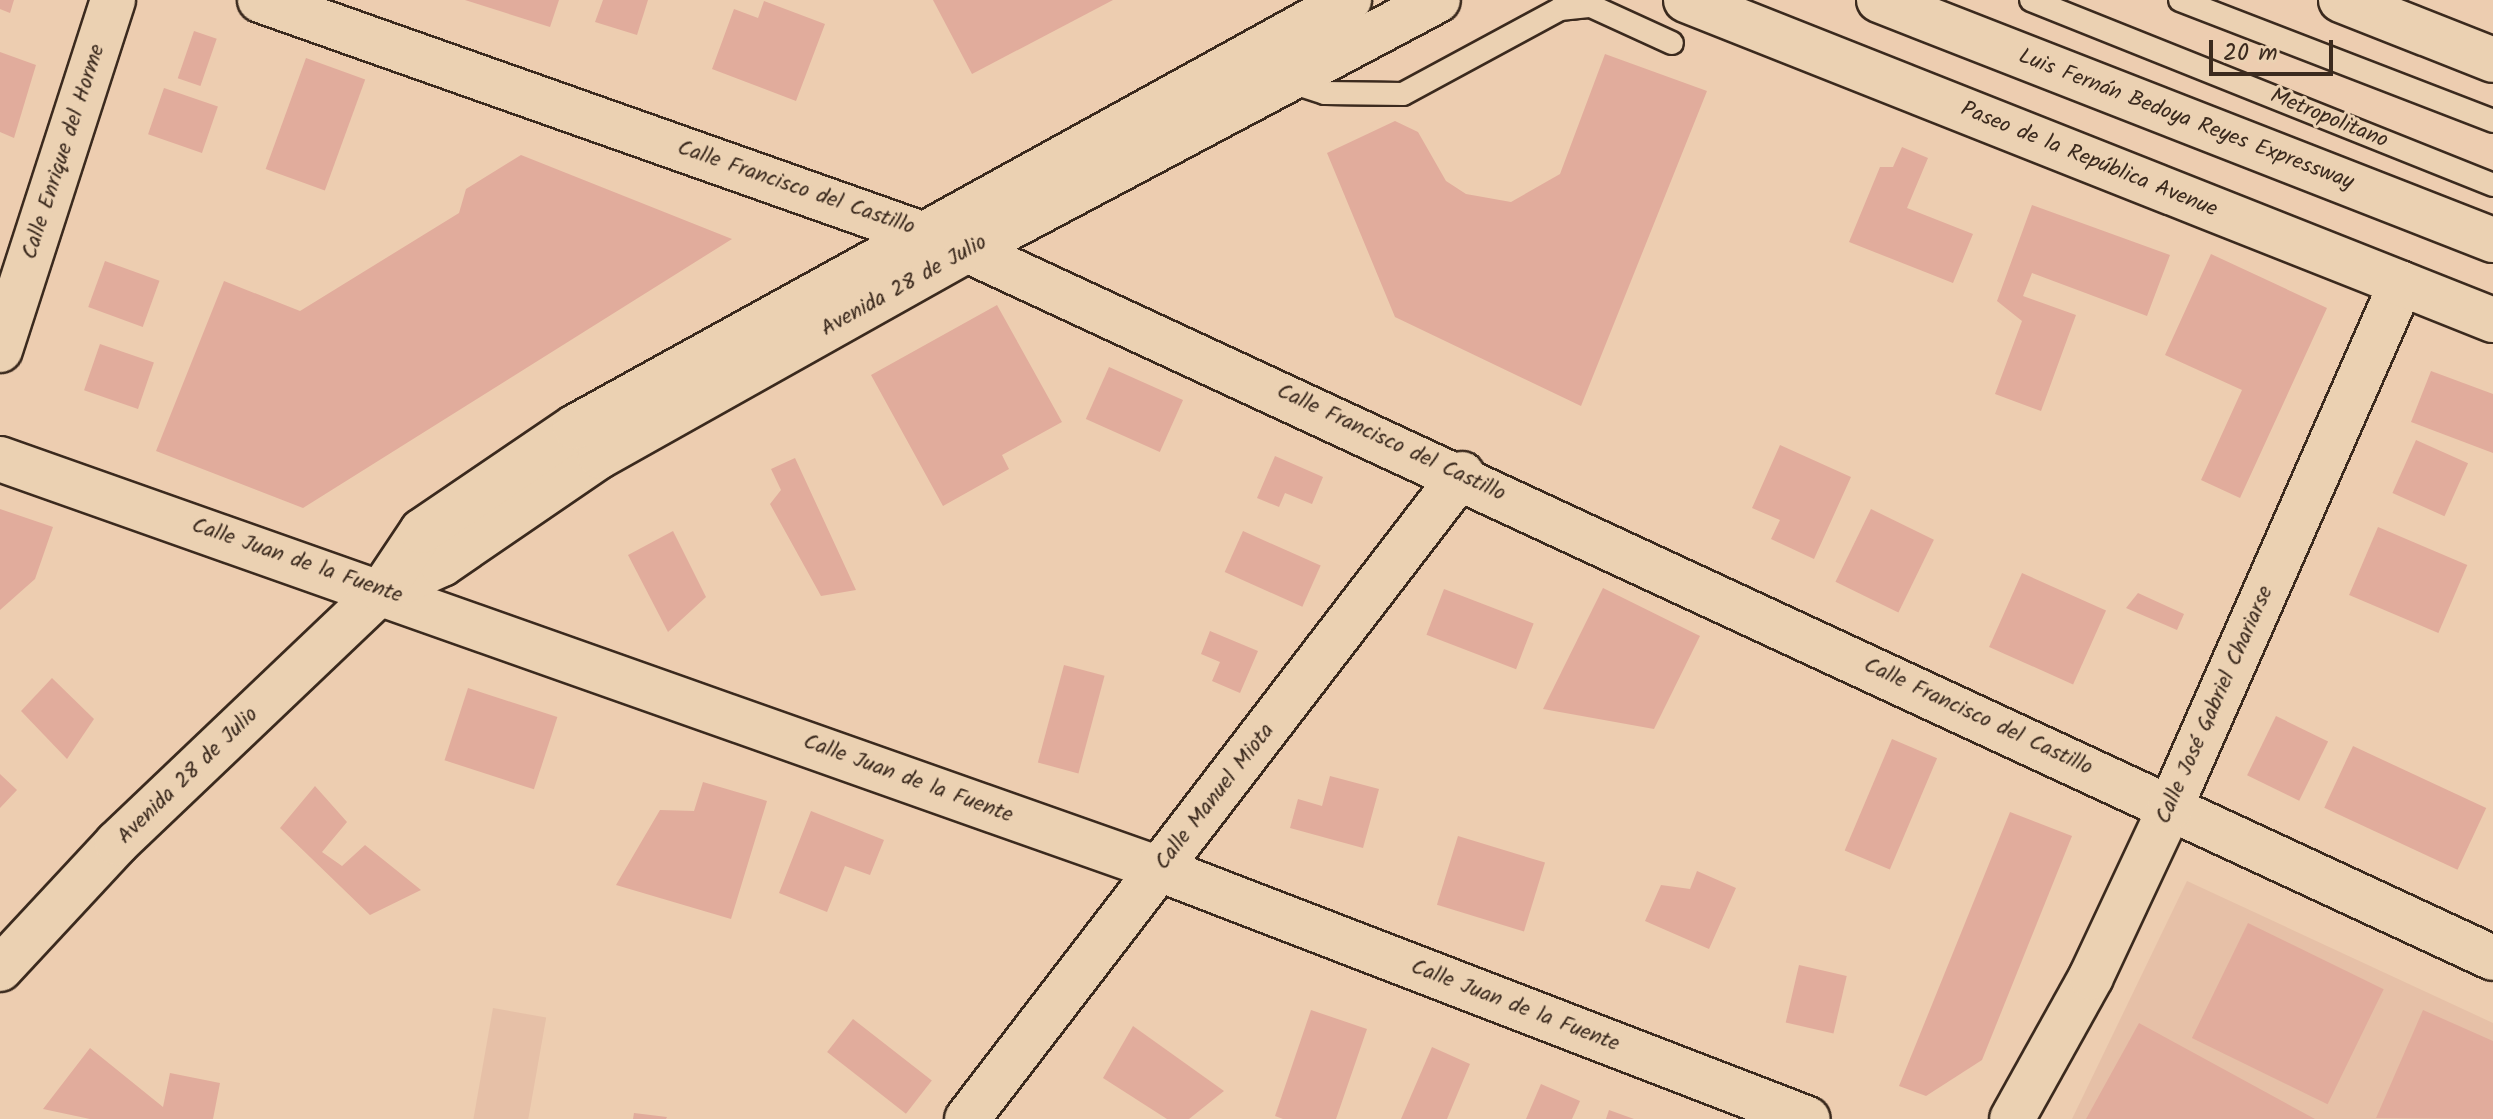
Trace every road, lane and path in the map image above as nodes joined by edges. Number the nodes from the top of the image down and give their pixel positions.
1 (113, 0) edge
2 (260, 0) edge
3 (1349, 0) edge
4 (1438, 0) edge
5 (1686, 0) edge
6 (1879, 0) edge
7 (2031, 0) edge
8 (2180, 0) edge
9 (2341, 0) edge
10 (1672, 43) dead end
11 (2493, 60) edge
12 (1287, 81) junction
13 (2493, 121) edge
14 (2493, 185) edge
15 (923, 232) junction
16 (2493, 240) edge
17 (967, 250) junction
18 (2401, 284) junction
19 (2493, 320) edge
20 (0, 350) edge
21 (0, 459) edge
22 (1462, 474) junction
23 (382, 591) junction
24 (2170, 808) junction
25 (1159, 869) junction
26 (2493, 958) edge
27 (0, 969) edge
28 (967, 1119) edge
29 (1808, 1119) edge
30 (2012, 1119) edge

1 - 20 main road, Calle Enrique del Horme
2 - 15 main road, Calle Francisco del Castillo
3 - 15 main road, Avenida 28 de Julio
4 - 12 main road, Avenida 28 de Julio
5 - 18 main road, Paseo de la República Avenue
6 - 16 main road, Luis Fernán Bedoya Reyes Expressway
7 - 14 lane, Metropolitano
8 - 13 lane
9 - 11 main road
10 - 12 lane
12 - 17 main road, Avenida 28 de Julio
15 - 17 main road, Calle Francisco del Castillo
15 - 23 main road, Avenida 28 de Julio
17 - 22 main road, Calle Francisco del Castillo
17 - 23 main road, Avenida 28 de Julio
18 - 19 main road, Paseo de la República Avenue
18 - 24 main road, Calle José Gabriel Chariarse
21 - 23 main road, Calle Juan de la Fuente
22 - 24 main road, Calle Francisco del Castillo
22 - 25 main road, Calle Manuel Miota
23 - 25 main road, Calle Juan de la Fuente
23 - 27 main road, Avenida 28 de Julio
24 - 26 main road, Calle Francisco del Castillo
24 - 30 main road, Calle José Gabriel Chariarse
25 - 28 main road, Calle Manuel Miota
25 - 29 main road, Calle Juan de la Fuente

